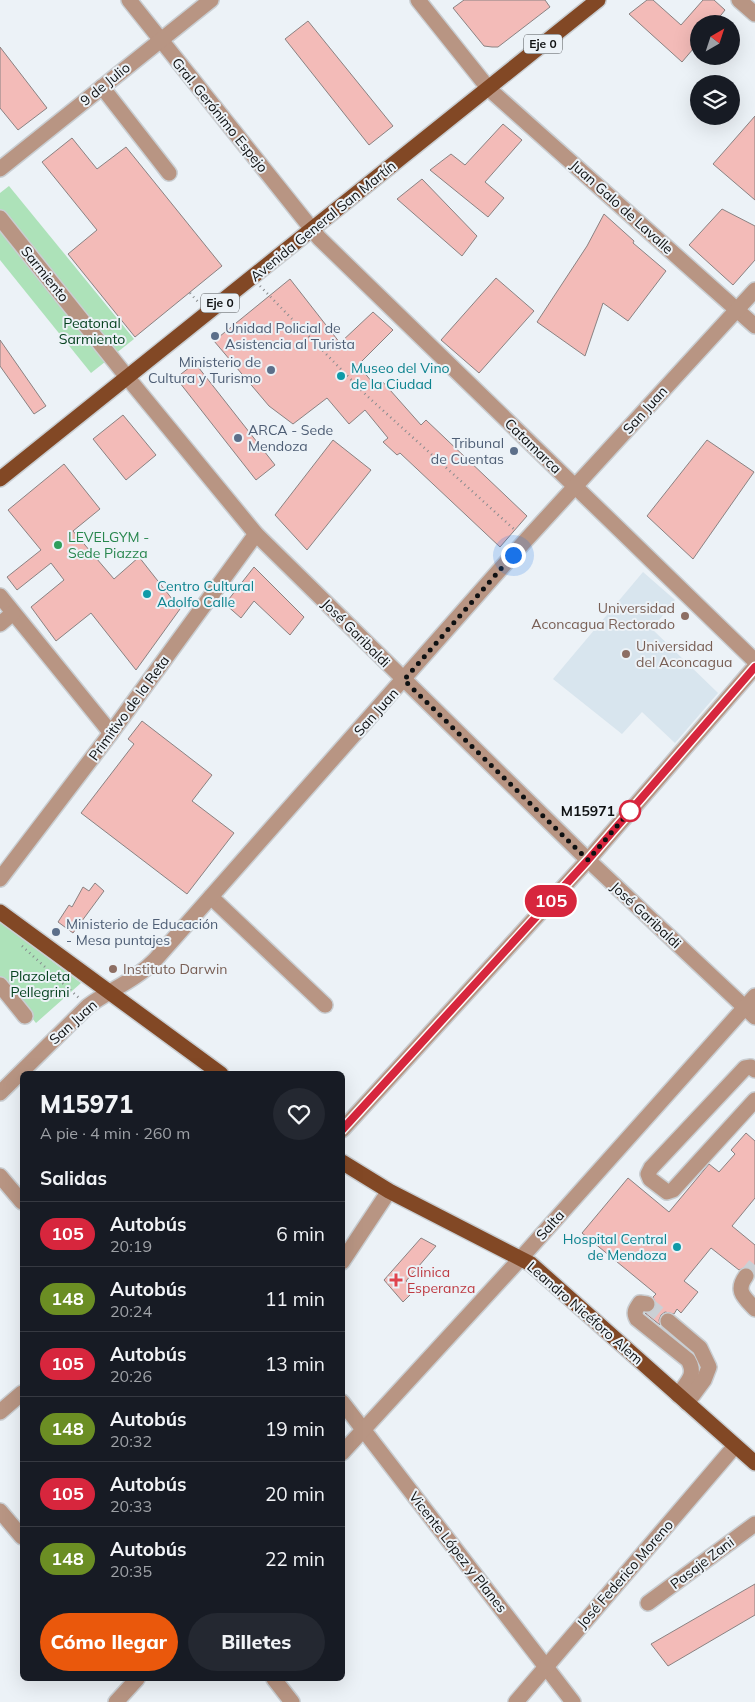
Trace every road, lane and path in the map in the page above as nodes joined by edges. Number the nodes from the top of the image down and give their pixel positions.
1 (128, 0) edge
2 (211, 0) edge
3 (418, 0) edge
4 (598, 0) edge
5 (739, 0) edge
6 (755, 14) edge
7 (161, 40) junction
8 (102, 87) junction
9 (489, 89) junction
10 (0, 169) edge
11 (169, 173) dead end
12 (0, 218) edge
13 (312, 230) junction
14 (252, 278) junction
15 (755, 290) edge
16 (737, 310) junction
17 (755, 326) edge
18 (127, 377) junction
19 (0, 479) edge
20 (575, 487) junction
21 (256, 534) junction
22 (526, 540) junction
23 (0, 596) edge
24 (13, 613) junction
25 (0, 624) edge
26 (755, 661) edge
27 (755, 667) edge
28 (404, 680) junction
29 (111, 733) junction
30 (588, 860) junction
31 (0, 880) edge
32 (211, 898) junction
33 (0, 912) edge
34 (15, 940) dead end
35 (0, 985) edge
36 (110, 992) junction
37 (755, 996) edge
38 (325, 1005) dead end
39 (88, 1006) junction
40 (750, 1012) edge
41 (25, 1016) dead end
42 (755, 1070) edge
43 (22, 1071) edge
44 (217, 1071) edge
45 (20, 1073) edge
46 (0, 1093) edge
47 (755, 1100) edge
48 (345, 1127) edge
49 (345, 1164) edge
50 (0, 1176) edge
51 (389, 1191) junction
52 (20, 1200) edge
53 (345, 1257) edge
54 (521, 1258) junction
55 (746, 1276) tunnel mouth
56 (647, 1304) dead end
57 (755, 1309) edge
58 (668, 1321) tunnel mouth
59 (20, 1396) edge
60 (683, 1399) junction
61 (345, 1406) edge
62 (0, 1412) edge
63 (364, 1430) junction
64 (735, 1446) junction
65 (345, 1450) edge
66 (755, 1463) edge
67 (0, 1511) edge
68 (755, 1524) edge
69 (20, 1535) edge
70 (648, 1603) dead end
71 (546, 1666) junction
72 (135, 1681) edge
73 (276, 1681) edge
74 (116, 1702) edge
75 (292, 1702) edge
76 (516, 1702) edge
77 (573, 1702) edge

1 - 7 street, Gral. Gerónimo Espejo
2 - 7 street, 9 de Julio
3 - 9 street, Juan Galo de Lavalle
4 - 9 main road, Avenida General San Martín / Eje 0
5 - 6 street
7 - 8 street, 9 de Julio
7 - 13 street, Gral. Gerónimo Espejo
8 - 10 street, 9 de Julio
8 - 11 street
9 - 13 main road, Avenida General San Martín / Eje 0
9 - 16 street, Juan Galo de Lavalle
12 - 18 street, Sarmiento
13 - 14 main road, Avenida General San Martín / Eje 0
13 - 20 street, Catamarca
14 - 18 main road, Avenida General San Martín / Eje 0
14 - 22 path
15 - 16 street, San Juan
16 - 17 street, Juan Galo de Lavalle
16 - 20 street, San Juan
18 - 19 main road, Avenida General San Martín / Eje 0
18 - 21 street, José Garibaldi
20 - 22 street, San Juan
20 - 26 street, Catamarca
21 - 28 street, José Garibaldi
21 - 29 street, Primitivo de la Reta
22 - 28 street, San Juan
23 - 24 street
24 - 25 street
24 - 29 street
27 - 30 street
28 - 30 street, José Garibaldi
28 - 32 street, San Juan
29 - 31 street, Primitivo de la Reta
30 - 40 street, José Garibaldi
30 - 48 street
32 - 36 street, San Juan
32 - 38 street
33 - 36 main road
34 - 39 path
35 - 41 street
36 - 39 street, San Juan
36 - 44 main road
37 - 40 street, Salta
39 - 43 street, San Juan
40 - 54 street, Salta
42 - 47 street
45 - 46 street, San Juan
49 - 51 main road, Leandro Nicéforo Alem
50 - 52 street
51 - 53 street
51 - 54 main road, Leandro Nicéforo Alem
54 - 60 main road, Leandro Nicéforo Alem
54 - 63 street, Salta
55 - 57 street
56 - 60 street
58 - 60 street
59 - 62 street
60 - 64 main road, Leandro Nicéforo Alem
61 - 63 street, Vicente López y Planes
63 - 65 street, Salta
63 - 71 street, Vicente López y Planes
64 - 66 main road, Leandro Nicéforo Alem
64 - 71 street, José Federico Moreno
67 - 69 street
68 - 70 street, Pasaje Zani
71 - 76 street, José Federico Moreno
71 - 77 street, Vicente López y Planes
72 - 74 street
73 - 75 street

